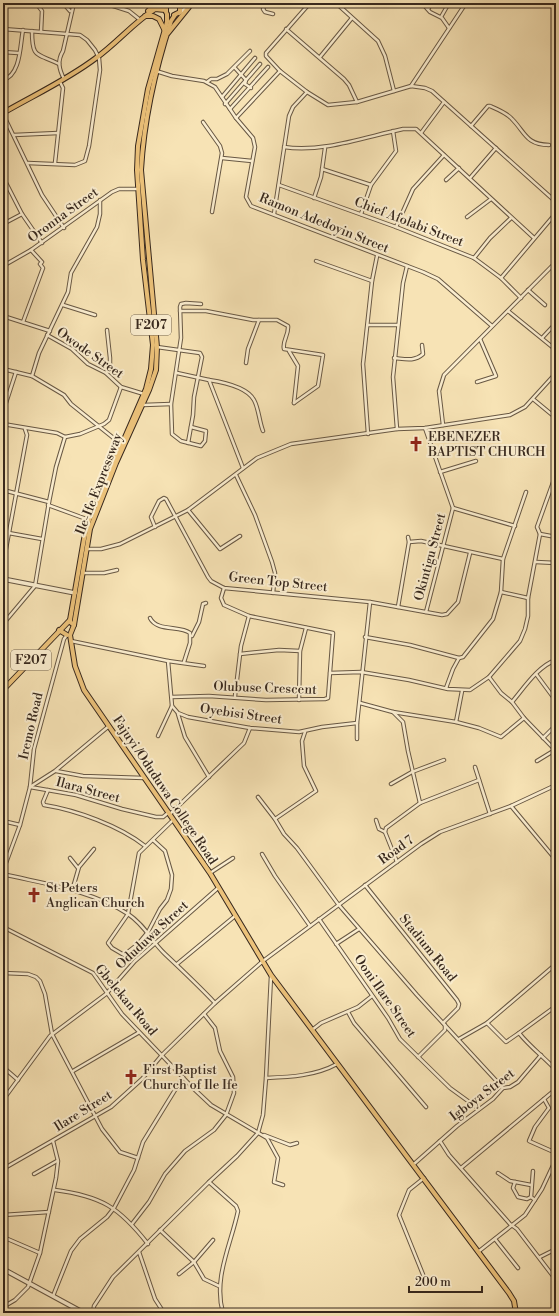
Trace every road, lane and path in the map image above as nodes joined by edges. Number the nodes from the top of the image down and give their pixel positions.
1 (36, 3) edge
2 (63, 3) edge
3 (74, 3) edge
4 (104, 3) edge
5 (166, 3) edge
6 (180, 3) edge
7 (266, 3) edge
8 (310, 3) edge
9 (336, 3) edge
10 (422, 3) edge
11 (432, 3) edge
12 (449, 3) edge
13 (466, 3) edge
14 (155, 4) edge
15 (190, 4) edge
16 (428, 8) junction
17 (70, 11) junction
18 (166, 12) junction
19 (177, 14) junction
20 (273, 14) dead end
21 (145, 16) junction
22 (441, 17) junction
23 (352, 18) junction
24 (139, 20) junction
25 (172, 24) junction
26 (286, 28) junction
27 (449, 28) junction
28 (3, 30) edge
29 (23, 30) junction
30 (32, 31) junction
31 (165, 31) junction
32 (41, 32) junction
33 (66, 34) junction
34 (250, 51) dead end
35 (3, 52) edge
36 (19, 53) junction
37 (320, 57) junction
38 (97, 58) junction
39 (255, 58) dead end
40 (59, 64) junction
41 (260, 64) dead end
42 (268, 67) dead end
43 (235, 68) junction
44 (156, 71) junction
45 (280, 71) junction
46 (241, 73) junction
47 (3, 80) edge
48 (246, 80) junction
49 (62, 81) junction
50 (207, 82) junction
51 (411, 86) junction
52 (250, 88) junction
53 (394, 91) junction
54 (306, 92) junction
55 (222, 97) junction
56 (357, 102) junction
57 (444, 102) junction
58 (225, 104) junction
59 (230, 110) junction
60 (3, 113) edge
61 (236, 118) junction
62 (204, 122) dead end
63 (471, 126) junction
64 (393, 131) junction
65 (58, 133) junction
66 (421, 133) junction
67 (14, 135) junction
68 (549, 145) dead end
69 (284, 147) junction
70 (326, 148) junction
71 (496, 148) junction
72 (444, 154) junction
73 (222, 158) junction
74 (252, 161) junction
75 (28, 163) junction
76 (55, 163) junction
77 (459, 168) junction
78 (322, 169) junction
79 (3, 177) edge
80 (470, 178) junction
81 (446, 180) dead end
82 (5, 184) edge
83 (278, 185) junction
84 (371, 186) junction
85 (138, 190) junction
86 (314, 198) junction
87 (491, 199) junction
88 (100, 200) junction
89 (556, 202) edge
90 (212, 212) dead end
91 (556, 213) edge
92 (22, 214) junction
93 (274, 214) junction
94 (360, 214) junction
95 (466, 217) dead end
96 (511, 218) junction
97 (3, 224) edge
98 (396, 227) junction
99 (64, 228) junction
100 (534, 238) junction
101 (42, 243) junction
102 (31, 250) junction
103 (377, 256) junction
104 (474, 258) junction
105 (316, 261) dead end
106 (556, 262) edge
107 (3, 266) edge
108 (407, 266) junction
109 (500, 278) junction
110 (372, 281) junction
111 (528, 290) junction
112 (521, 298) junction
113 (201, 304) dead end
114 (63, 305) junction
115 (545, 306) dead end
116 (180, 311) junction
117 (508, 311) junction
118 (95, 315) dead end
119 (3, 316) edge
120 (259, 320) junction
121 (23, 322) junction
122 (556, 323) edge
123 (368, 324) junction
124 (398, 324) junction
125 (492, 326) junction
126 (107, 330) dead end
127 (50, 331) junction
128 (47, 335) junction
129 (542, 338) junction
130 (480, 339) junction
131 (422, 345) dead end
132 (158, 347) junction
133 (180, 350) junction
134 (289, 350) junction
135 (556, 350) edge
136 (394, 358) junction
137 (246, 363) dead end
138 (3, 369) edge
139 (16, 372) junction
140 (106, 373) junction
141 (177, 373) junction
142 (556, 374) edge
143 (32, 376) junction
144 (198, 377) junction
145 (208, 380) junction
146 (477, 382) dead end
147 (121, 387) junction
148 (144, 394) junction
149 (533, 399) junction
150 (171, 404) junction
151 (142, 405) junction
152 (3, 412) edge
153 (556, 418) edge
154 (3, 424) edge
155 (443, 425) junction
156 (98, 427) junction
157 (191, 427) junction
158 (25, 428) junction
159 (425, 428) junction
160 (397, 429) junction
161 (263, 431) dead end
162 (368, 434) junction
163 (65, 437) junction
164 (121, 444) junction
165 (188, 444) junction
166 (476, 461) dead end
167 (243, 468) junction
168 (440, 472) junction
169 (556, 474) edge
170 (236, 475) junction
171 (3, 490) edge
172 (526, 492) dead end
173 (16, 494) junction
174 (48, 504) junction
175 (453, 508) junction
176 (188, 510) junction
177 (175, 516) junction
178 (89, 520) junction
179 (155, 526) junction
180 (515, 526) junction
181 (3, 532) edge
182 (9, 533) junction
183 (540, 534) junction
184 (240, 536) dead end
185 (408, 537) dead end
186 (556, 537) edge
187 (42, 539) junction
188 (409, 542) junction
189 (442, 547) junction
190 (84, 549) junction
191 (470, 553) junction
192 (503, 559) junction
193 (536, 562) junction
194 (556, 563) edge
195 (3, 565) edge
196 (116, 570) dead end
197 (83, 574) junction
198 (3, 579) edge
199 (35, 586) junction
200 (224, 588) junction
201 (501, 592) junction
202 (75, 593) junction
203 (273, 593) junction
204 (528, 598) junction
205 (370, 602) junction
206 (206, 603) dead end
207 (398, 607) junction
208 (556, 609) edge
209 (426, 612) junction
210 (556, 614) edge
211 (249, 616) junction
212 (150, 618) dead end
213 (70, 620) junction
214 (3, 624) edge
215 (74, 625) junction
216 (306, 628) junction
217 (59, 630) junction
218 (196, 630) junction
219 (184, 631) junction
220 (68, 634) junction
221 (365, 637) junction
222 (71, 641) junction
223 (190, 643) junction
224 (300, 651) junction
225 (240, 654) junction
226 (459, 658) junction
227 (556, 660) edge
228 (168, 661) junction
229 (184, 662) junction
230 (204, 666) dead end
231 (361, 672) junction
232 (330, 673) junction
233 (536, 674) junction
234 (490, 677) junction
235 (446, 688) junction
236 (3, 690) edge
237 (462, 691) junction
238 (235, 696) junction
239 (172, 697) junction
240 (298, 700) junction
241 (556, 701) edge
242 (512, 702) junction
243 (360, 703) junction
244 (172, 706) junction
245 (393, 712) junction
246 (178, 713) junction
247 (524, 718) junction
248 (456, 722) junction
249 (357, 723) junction
250 (110, 725) junction
251 (556, 725) edge
252 (250, 728) junction
253 (305, 732) junction
254 (158, 736) dead end
255 (543, 738) junction
256 (358, 739) dead end
257 (556, 751) edge
258 (444, 760) dead end
259 (537, 761) dead end
260 (475, 767) dead end
261 (55, 771) junction
262 (412, 772) junction
263 (210, 777) junction
264 (146, 778) junction
265 (479, 780) junction
266 (391, 784) dead end
267 (556, 785) edge
268 (30, 787) junction
269 (48, 790) junction
270 (258, 797) dead end
271 (420, 803) junction
272 (511, 806) junction
273 (170, 813) junction
274 (490, 814) junction
275 (275, 819) junction
276 (376, 820) dead end
277 (3, 821) edge
278 (172, 821) junction
279 (20, 825) junction
280 (385, 832) junction
281 (153, 840) junction
282 (145, 846) junction
283 (94, 849) dead end
284 (262, 854) dead end
285 (70, 858) dead end
286 (233, 858) dead end
287 (3, 860) edge
288 (556, 860) edge
289 (8, 862) junction
290 (397, 862) junction
291 (78, 869) junction
292 (3, 871) edge
293 (210, 873) junction
294 (3, 874) edge
295 (365, 884) junction
296 (218, 888) junction
297 (72, 891) junction
298 (338, 904) junction
299 (128, 914) junction
300 (236, 916) junction
301 (320, 919) junction
302 (310, 926) junction
303 (3, 927) edge
304 (359, 929) junction
305 (148, 932) junction
306 (156, 943) junction
307 (336, 944) junction
308 (263, 961) junction
309 (177, 964) junction
310 (556, 964) edge
311 (3, 973) edge
312 (271, 975) junction
313 (106, 994) junction
314 (372, 996) junction
315 (215, 1002) junction
316 (556, 1006) edge
317 (348, 1012) junction
318 (204, 1014) junction
319 (487, 1023) junction
320 (444, 1024) junction
321 (311, 1030) junction
322 (138, 1033) junction
323 (519, 1033) junction
324 (52, 1034) junction
325 (459, 1039) junction
326 (162, 1055) junction
327 (540, 1055) junction
328 (418, 1056) junction
329 (337, 1064) junction
330 (3, 1067) edge
331 (556, 1070) edge
332 (73, 1071) junction
333 (183, 1077) junction
334 (266, 1078) junction
335 (18, 1080) junction
336 (503, 1088) junction
337 (556, 1089) edge
338 (544, 1099) junction
339 (3, 1100) edge
340 (426, 1107) dead end
341 (479, 1109) junction
342 (226, 1115) junction
343 (95, 1116) junction
344 (258, 1133) junction
345 (53, 1141) junction
346 (440, 1141) junction
347 (298, 1143) dead end
348 (556, 1153) edge
349 (138, 1158) junction
350 (556, 1158) edge
351 (58, 1161) junction
352 (414, 1164) junction
353 (461, 1168) junction
354 (3, 1169) edge
355 (533, 1172) dead end
356 (498, 1173) dead end
357 (550, 1173) junction
358 (34, 1174) dead end
359 (556, 1174) edge
360 (424, 1178) junction
361 (209, 1182) junction
362 (515, 1182) junction
363 (283, 1185) dead end
364 (531, 1185) junction
365 (55, 1190) junction
366 (531, 1197) junction
367 (534, 1200) junction
368 (114, 1208) junction
369 (49, 1212) junction
370 (3, 1215) edge
371 (132, 1224) junction
372 (512, 1224) junction
373 (160, 1230) junction
374 (3, 1237) edge
375 (494, 1239) junction
376 (214, 1240) dead end
377 (148, 1244) junction
378 (556, 1248) edge
379 (138, 1252) junction
380 (478, 1252) junction
381 (40, 1253) junction
382 (540, 1257) junction
383 (194, 1262) junction
384 (518, 1268) dead end
385 (3, 1269) edge
386 (179, 1274) dead end
387 (556, 1280) edge
388 (426, 1282) dead end
389 (28, 1283) junction
390 (219, 1286) junction
391 (52, 1296) junction
392 (3, 1307) edge
393 (556, 1308) edge
394 (84, 1313) edge
395 (93, 1313) edge
396 (164, 1313) edge
397 (223, 1313) edge
398 (516, 1313) edge
399 (549, 1313) edge

1 - 32 street
2 - 17 street
3 - 17 street
4 - 24 street
5 - 18 main road, F207
6 - 15 street
6 - 19 main road, F207
7 - 20 street
8 - 26 street
9 - 23 street
10 - 16 street
11 - 16 street
12 - 22 street
13 - 27 street
14 - 24 main road
15 - 19 street
15 - 25 main road
16 - 22 street
17 - 33 street
18 - 19 main road
18 - 21 main road
18 - 31 main road, Ile-Ife Expressway / F207
19 - 25 main road, Ile-Ife Expressway / F207
21 - 24 main road
21 - 31 main road
22 - 27 street
23 - 37 street
23 - 53 street
24 - 38 main road
25 - 44 main road, Ile-Ife Expressway / F207
26 - 37 street
26 - 45 street
27 - 51 street
28 - 29 street
29 - 30 street
29 - 36 street
30 - 32 street
30 - 40 street
31 - 85 main road, Ile-Ife Expressway / F207
32 - 33 street
33 - 38 street
33 - 40 street
34 - 43 street
35 - 36 street
36 - 47 street
37 - 56 street
38 - 49 main road
38 - 76 street
39 - 46 street
40 - 49 street
41 - 48 street
42 - 52 street
43 - 46 street
43 - 50 street
44 - 50 street
44 - 132 main road, Ile-Ife Expressway / F207
45 - 54 street
45 - 61 street
46 - 48 street
46 - 55 street
48 - 52 street
48 - 58 street
49 - 60 main road
49 - 65 street
50 - 55 street, Ramon Adedoyin Street
51 - 53 street
51 - 57 street
52 - 59 street
53 - 56 street
54 - 56 street
54 - 69 street
55 - 58 street, Ramon Adedoyin Street
57 - 63 street
57 - 66 street
58 - 59 street, Ramon Adedoyin Street
59 - 61 street, Ramon Adedoyin Street
60 - 67 street
61 - 74 street, Ramon Adedoyin Street
62 - 73 street
63 - 68 street
63 - 71 street
64 - 66 street
64 - 70 street
64 - 84 street
65 - 67 street
65 - 76 street
66 - 72 street
67 - 75 street
69 - 70 street
69 - 83 street
70 - 78 street
71 - 80 street
71 - 89 street
72 - 77 street
72 - 98 street
73 - 74 street
73 - 90 street
74 - 93 street, Ramon Adedoyin Street
75 - 76 street
75 - 99 street
77 - 80 street
77 - 81 street
78 - 84 street
78 - 86 street
79 - 82 street
80 - 87 street
82 - 92 street
83 - 86 street, Chief Afolabi Street
83 - 93 street
84 - 94 street
85 - 88 street, Oronna Street
85 - 148 main road, Ile-Ife Expressway / F207
86 - 94 street, Chief Afolabi Street
87 - 95 street
87 - 96 street
88 - 99 street, Oronna Street
88 - 114 street
91 - 100 street
92 - 97 street
92 - 101 street
93 - 103 street, Ramon Adedoyin Street
94 - 98 street, Chief Afolabi Street
96 - 100 street
96 - 104 street
98 - 104 street, Chief Afolabi Street
99 - 101 street, Oronna Street
100 - 109 street
101 - 102 street, Oronna Street
102 - 107 street, Oronna Street
102 - 121 street
103 - 108 street, Ramon Adedoyin Street
103 - 110 street
104 - 109 street, Chief Afolabi Street
105 - 110 street
106 - 111 street
108 - 124 street
108 - 125 street, Ramon Adedoyin Street
109 - 112 street, Chief Afolabi Street
110 - 123 street
111 - 112 street
111 - 115 street
112 - 117 street
113 - 116 street
114 - 118 street
114 - 127 street
116 - 120 street
116 - 133 street
117 - 125 street
117 - 129 street
119 - 121 street
120 - 134 street
120 - 137 street
121 - 127 street
122 - 129 street
123 - 124 street
123 - 162 street
124 - 136 street
125 - 130 street
126 - 140 street
127 - 128 street
128 - 140 street, Owode Street
128 - 143 street
129 - 135 street
130 - 146 street
130 - 155 street
131 - 136 street
132 - 133 street
132 - 151 main road, Ile-Ife Expressway / F207
133 - 141 street
133 - 144 street
134 - 134 street
136 - 160 street
138 - 139 street
139 - 143 street
139 - 152 street
140 - 147 street, Owode Street
141 - 144 street
141 - 150 street
142 - 149 street
143 - 156 street
144 - 145 street
144 - 157 street
145 - 161 street
145 - 167 street
147 - 148 street, Owode Street
147 - 156 street, Owode Street
148 - 164 main road, Ile-Ife Expressway / F207
149 - 153 street
149 - 155 street
150 - 151 street
150 - 165 street
151 - 190 main road, Ile-Ife Expressway / F207
154 - 158 street
155 - 159 street
156 - 163 street
156 - 164 street
157 - 165 street
157 - 165 street
158 - 163 street
158 - 173 street
159 - 160 street
159 - 168 street
160 - 162 street
162 - 167 street
163 - 174 street
164 - 178 main road, Ile-Ife Expressway / F207
166 - 168 street
167 - 170 street
168 - 175 street
169 - 183 street
170 - 176 street
170 - 203 street
171 - 173 street
172 - 180 street
173 - 174 street
173 - 182 street
174 - 178 street
174 - 187 street
175 - 180 street
175 - 189 street, Okintigu Street
176 - 177 street
176 - 184 street
177 - 179 street
177 - 179 street, Green Top Street
177 - 200 street, Green Top Street
178 - 190 main road, Ile-Ife Expressway / F207
179 - 190 street
180 - 192 street
181 - 182 street
182 - 187 street
182 - 195 street
183 - 186 street
183 - 193 street
185 - 188 street
187 - 199 street
188 - 189 street
188 - 207 street
189 - 191 street
189 - 209 street, Okintigu Street
190 - 197 main road, Ile-Ife Expressway / F207
190 - 202 main road, Ile-Ife Expressway / F207
191 - 192 street
191 - 209 street, Green Top Street
192 - 201 street
193 - 194 street
193 - 204 street
196 - 197 street
197 - 215 main road, Ile-Ife Expressway / F207
198 - 199 street
199 - 202 street
199 - 214 street
200 - 203 street, Green Top Street
200 - 211 street, Olubuse Crescent
201 - 204 street
201 - 226 street
202 - 213 main road, Ile-Ife Expressway / F207
203 - 205 street, Green Top Street
204 - 234 street
205 - 207 street, Green Top Street
205 - 221 street
206 - 218 street
207 - 209 street, Green Top Street
208 - 210 street
211 - 216 street, Olubuse Crescent
211 - 225 street
212 - 219 street
213 - 215 main road
213 - 217 main road, F207
215 - 220 main road
216 - 224 street
216 - 232 street, Olubuse Crescent
217 - 220 main road
217 - 236 main road, F207
218 - 219 street
218 - 223 street
219 - 223 street
220 - 222 main road, Fajuyi /Oduduwa College Road
220 - 268 street, Iremo Road
221 - 226 street
221 - 231 street
222 - 228 street
222 - 250 main road, Fajuyi /Oduduwa College Road
223 - 229 street
224 - 225 street
224 - 240 street
225 - 238 street
226 - 235 street
227 - 233 street
228 - 229 street
228 - 239 street
229 - 230 street
231 - 232 street
231 - 235 street
231 - 243 street
232 - 240 street, Olubuse Crescent
233 - 241 street
233 - 242 street
234 - 237 street
234 - 242 street
235 - 237 street
237 - 248 street
238 - 239 street, Olubuse Crescent
238 - 240 street, Olubuse Crescent
239 - 244 street
242 - 247 street
243 - 245 street
243 - 249 street
244 - 246 street
244 - 254 street
245 - 248 street
245 - 262 street
246 - 252 street, Oyebisi Street
246 - 263 street
247 - 248 street
247 - 255 street
249 - 253 street, Oyebisi Street
249 - 256 street
250 - 261 street, Ilara Street
250 - 264 main road, Fajuyi /Oduduwa College Road
251 - 255 street
252 - 253 street, Oyebisi Street
252 - 263 street
253 - 275 street
255 - 257 street
257 - 259 street
258 - 262 street
260 - 265 street
261 - 264 street
261 - 268 street, Ilara Street
262 - 266 street
262 - 271 street
263 - 273 street
264 - 273 main road, Fajuyi /Oduduwa College Road
265 - 271 street
265 - 274 street
267 - 272 street, Road 7
268 - 269 street, Ilara Street
268 - 279 street, Iremo Road
269 - 273 street, Ilara Street
269 - 282 street
270 - 275 street
271 - 280 street
272 - 274 street, Road 7
272 - 288 street
273 - 278 main road, Fajuyi /Oduduwa College Road
274 - 290 street, Road 7
275 - 298 street
276 - 280 street
277 - 279 street
278 - 281 street
278 - 293 main road, Fajuyi /Oduduwa College Road
279 - 289 street, Iremo Road
280 - 290 street
281 - 282 street
281 - 305 street
282 - 299 street
283 - 291 street
284 - 302 street
285 - 291 street
286 - 293 street
287 - 289 street
289 - 292 street, Iremo Road
290 - 295 street, Road 7
291 - 297 street
293 - 296 main road, Fajuyi /Oduduwa College Road
294 - 297 street
295 - 298 street, Road 7
295 - 320 street, Stadium Road
296 - 300 main road, Fajuyi /Oduduwa College Road
296 - 306 street, Oduduwa Street
297 - 299 street
298 - 301 street, Road 7
298 - 304 street
299 - 305 street
299 - 305 street
300 - 308 main road, Fajuyi /Oduduwa College Road
300 - 309 street
301 - 302 street, Road 7
301 - 307 street, Ooni Ilare Street
302 - 308 street, Road 7
303 - 313 street, Gbelekan Road
304 - 307 street
304 - 320 street
305 - 306 street
306 - 309 street
306 - 313 street, Oduduwa Street
307 - 314 street, Ooni Ilare Street
308 - 312 main road, Fajuyi /Oduduwa College Road
308 - 315 street, Road 7
309 - 315 street
310 - 319 street
311 - 324 street
312 - 321 main road, Fajuyi /Oduduwa College Road
312 - 334 street
313 - 322 street, Gbelekan Road
313 - 324 street, Oduduwa Street
314 - 317 street
314 - 328 street, Ooni Ilare Street
315 - 318 street, Ilare Street
316 - 323 street
317 - 321 street
317 - 340 street
318 - 326 street, Ilare Street
318 - 342 street
319 - 323 street
319 - 325 street
320 - 325 street
320 - 328 street
321 - 329 main road, Fajuyi /Oduduwa College Road
322 - 326 street, Gbelekan Road
322 - 332 street
323 - 327 street
324 - 332 street
324 - 335 street, Oduduwa Street
325 - 336 street
326 - 333 street, Gbelekan Road
326 - 343 street, Ilare Street
327 - 331 street
327 - 336 street, Igboya Street
328 - 341 street, Ooni Ilare Street
329 - 334 street
329 - 352 main road, Fajuyi /Oduduwa College Road
330 - 335 street
332 - 343 street
333 - 342 street, Gbelekan Road
333 - 349 street
334 - 344 street
335 - 339 street, Oduduwa Street
336 - 341 street, Igboya Street
337 - 338 street
338 - 348 street
338 - 353 street
341 - 346 street, Igboya Street
342 - 344 street, Gbelekan Road
342 - 371 street
343 - 345 street, Ilare Street
343 - 349 street
344 - 347 street
344 - 361 street
344 - 363 street
345 - 351 street
345 - 354 street, Ilare Street
346 - 352 street, Igboya Street
346 - 353 street
349 - 368 street
350 - 357 street
351 - 358 street
351 - 365 street
352 - 360 main road, Fajuyi /Oduduwa College Road
353 - 372 street
355 - 364 street
356 - 362 street
357 - 359 street
357 - 367 street
360 - 380 main road, Fajuyi /Oduduwa College Road
360 - 388 street
361 - 373 street
361 - 390 street
362 - 364 street
362 - 366 street
364 - 366 street
365 - 368 street
365 - 369 street
366 - 367 street
367 - 372 street
368 - 371 street
368 - 391 street
369 - 370 street
369 - 381 street
371 - 377 street
372 - 375 street
372 - 382 street
373 - 377 street
373 - 383 street
374 - 381 street
375 - 380 street
375 - 384 street
376 - 383 street
377 - 379 street
378 - 382 street
379 - 395 street
379 - 396 street
380 - 398 main road, Fajuyi /Oduduwa College Road
381 - 389 street
382 - 387 street
383 - 386 street
383 - 390 street
385 - 389 street
389 - 391 street
389 - 392 street
390 - 397 street
391 - 394 street
393 - 399 street

